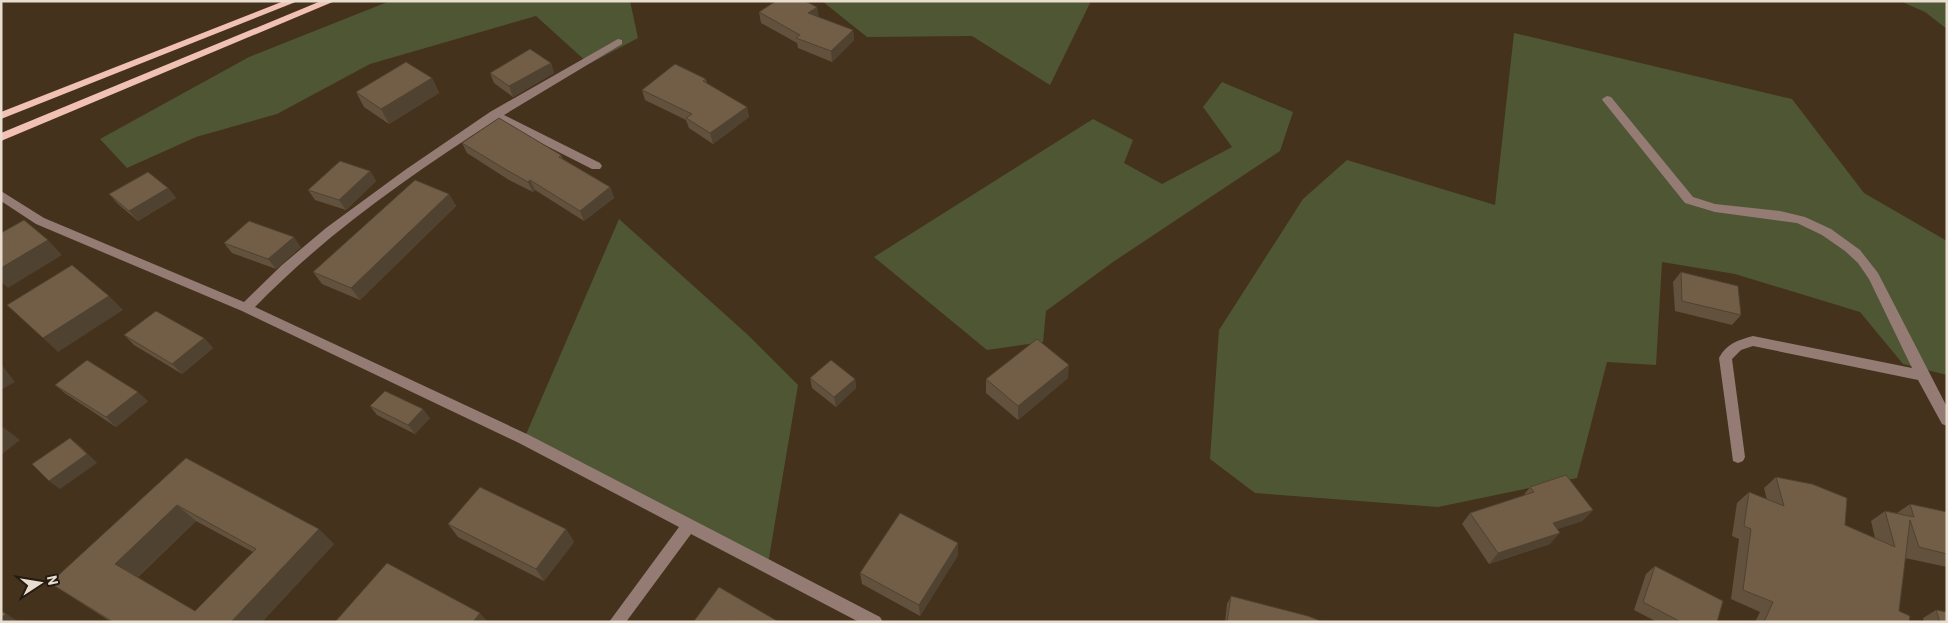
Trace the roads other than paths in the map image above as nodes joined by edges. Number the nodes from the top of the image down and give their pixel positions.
1 (293, 1) edge
2 (330, 1) edge
3 (618, 42) dead end
4 (1607, 99) dead end
5 (494, 115) junction
6 (1, 116) edge
7 (1, 137) edge
8 (596, 166) dead end
9 (1, 195) edge
10 (40, 221) junction
11 (25, 230) edge
12 (246, 308) junction
13 (1922, 376) junction
14 (1947, 420) edge
15 (1738, 457) dead end
16 (689, 525) junction
17 (617, 622) edge
18 (875, 622) edge

1 - 6 main road
2 - 7 main road
3 - 5 street
4 - 13 street
5 - 8 street
5 - 12 street
9 - 10 street
10 - 11 street
10 - 12 street
12 - 16 street
13 - 14 street
13 - 15 street
16 - 17 street
16 - 18 street

